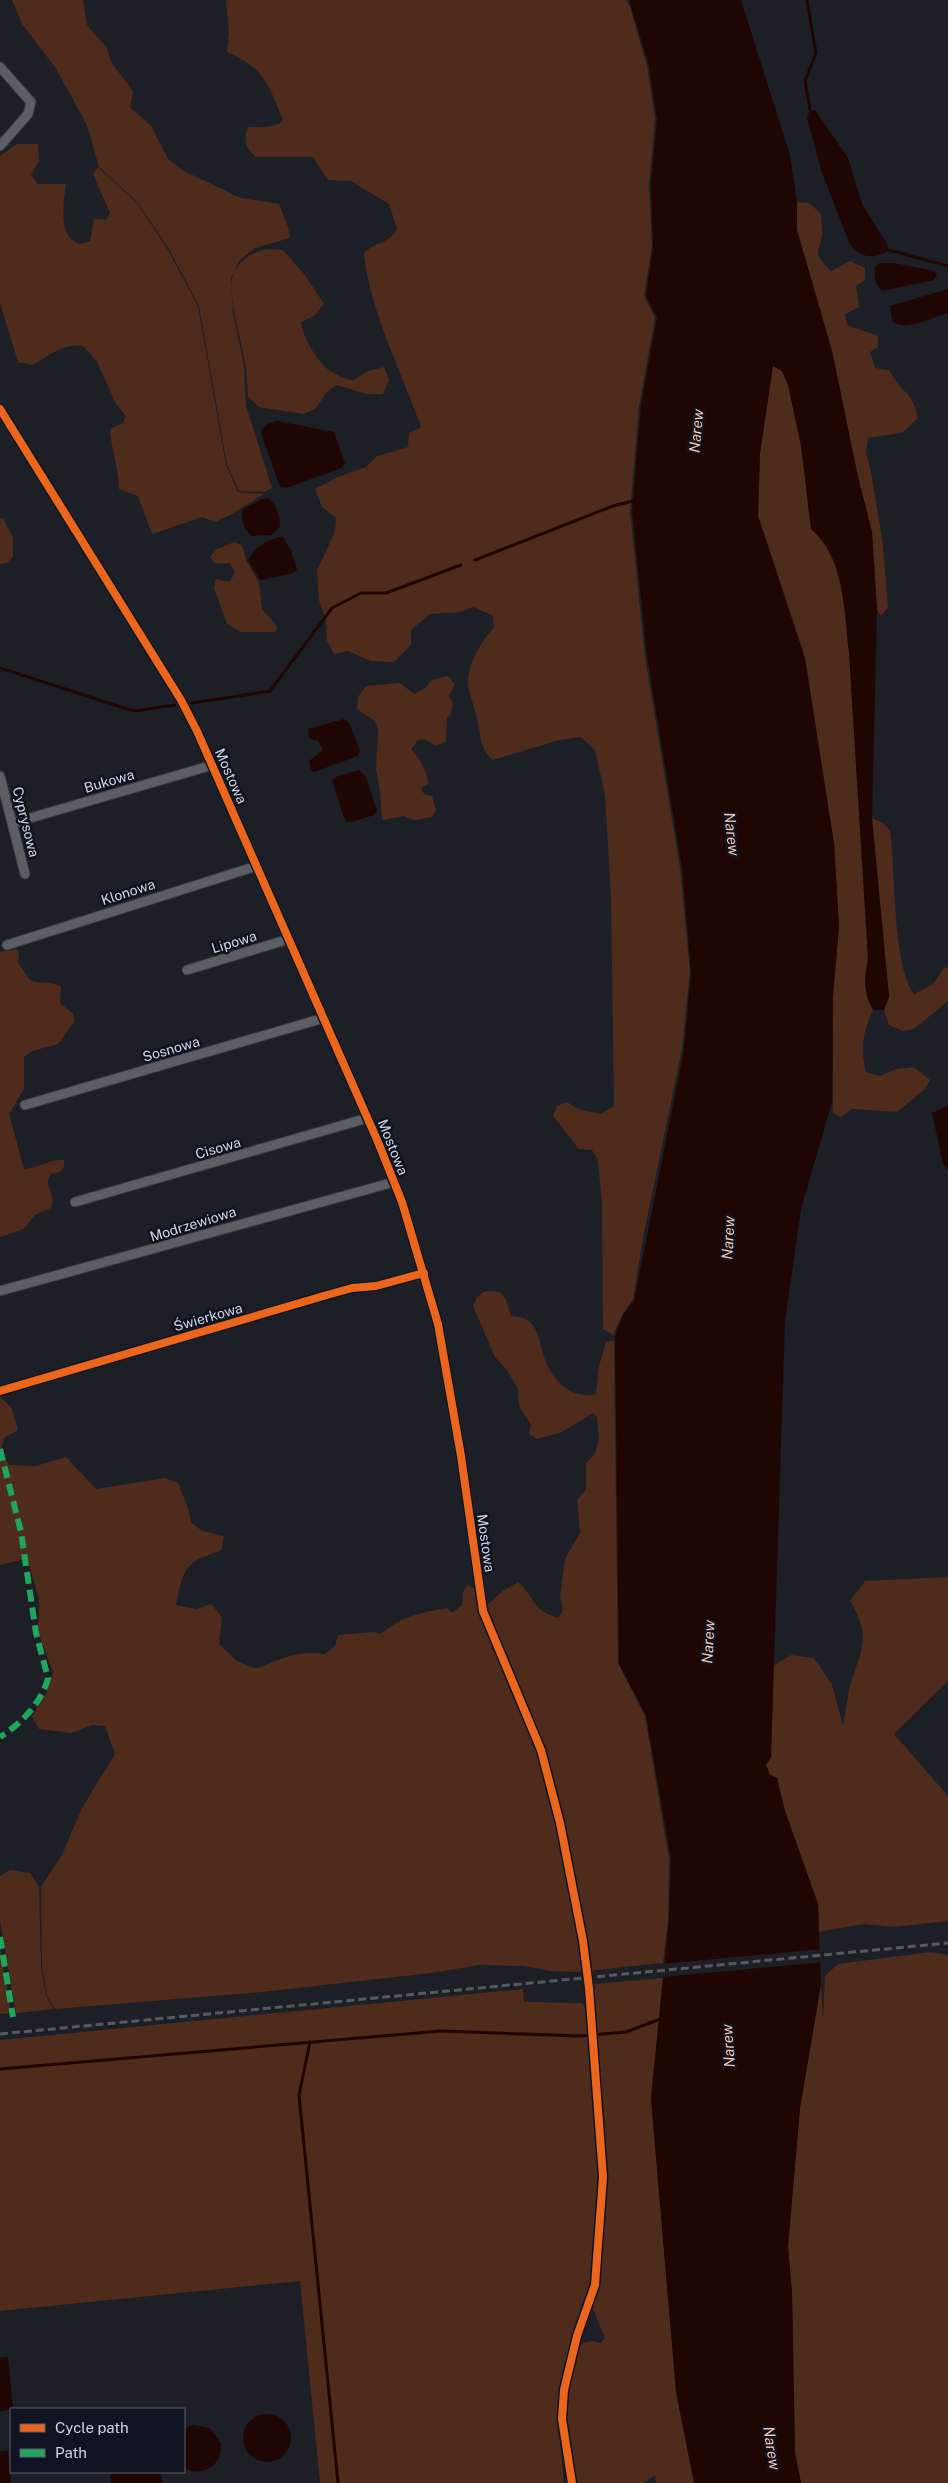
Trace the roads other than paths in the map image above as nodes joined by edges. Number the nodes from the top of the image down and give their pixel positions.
1 (0, 67) edge
2 (0, 146) edge
3 (0, 409) edge
4 (213, 765) junction
5 (0, 776) edge
6 (12, 823) junction
7 (257, 866) junction
8 (25, 874) dead end
9 (289, 939) junction
10 (7, 945) dead end
11 (187, 970) dead end
12 (324, 1018) junction
13 (25, 1105) dead end
14 (368, 1118) junction
15 (394, 1182) junction
16 (75, 1202) dead end
17 (424, 1273) junction
18 (0, 1291) edge
19 (0, 1391) edge
20 (572, 2483) edge

1 - 2 street
3 - 4 street, Mostowa
4 - 6 street, Bukowa
4 - 7 street, Mostowa
5 - 6 street, Cyprysowa
6 - 8 street, Cyprysowa
7 - 9 street, Mostowa
7 - 10 street, Klonowa
9 - 11 street, Lipowa
9 - 12 street, Mostowa
12 - 13 street, Sosnowa
12 - 14 street, Mostowa
14 - 15 street, Mostowa
14 - 16 street, Cisowa
15 - 17 street, Mostowa
15 - 18 street, Modrzewiowa
17 - 19 street, Świerkowa
17 - 20 street, Mostowa

